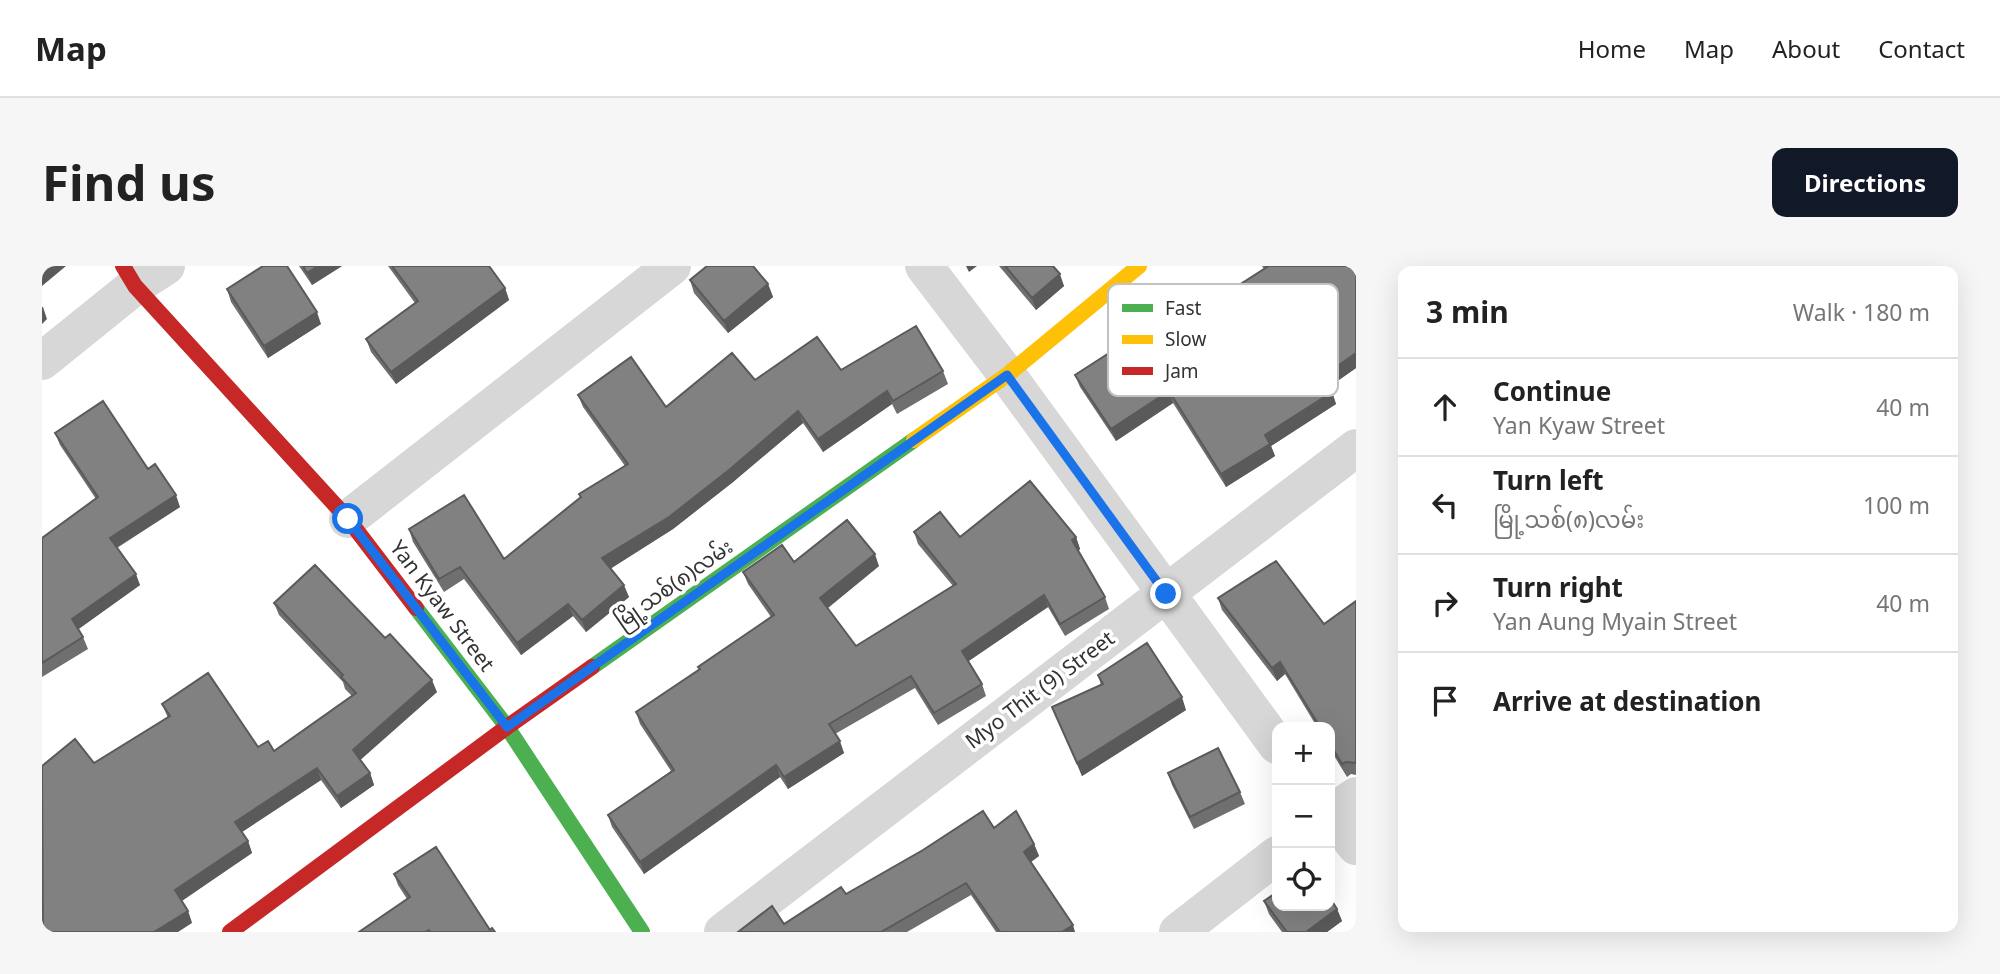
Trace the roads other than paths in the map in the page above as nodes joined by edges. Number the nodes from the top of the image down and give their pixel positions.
1 (672, 266) edge
2 (924, 266) edge
3 (1139, 266) edge
4 (141, 273) edge
5 (1117, 284) edge
6 (1108, 292) edge
7 (42, 361) edge
8 (1007, 375) junction
9 (1356, 447) edge
10 (348, 519) junction
11 (1166, 594) junction
12 (507, 727) junction
13 (1272, 738) edge
14 (1356, 796) edge
15 (1335, 811) edge
16 (1335, 820) edge
17 (1356, 846) edge
18 (1272, 859) edge
19 (230, 932) edge
20 (642, 932) edge
21 (723, 932) edge
22 (1178, 932) edge

1 - 10 street
2 - 8 street
3 - 5 street, မြို့သစ်(၈)လမ်း
4 - 7 street
4 - 10 street, Yan Kyaw Street
6 - 8 street, မြို့သစ်(၈)လမ်း
8 - 11 street
8 - 12 street, မြို့သစ်(၈)လမ်း
9 - 11 street, Myo Thit (9) Street
10 - 12 street, Yan Kyaw Street
11 - 13 street
11 - 21 street, Myo Thit (9) Street
12 - 19 street, မြို့သစ်(၈)လမ်း
12 - 20 street, Yan Kyaw Street
14 - 15 street
16 - 17 street
18 - 22 street

